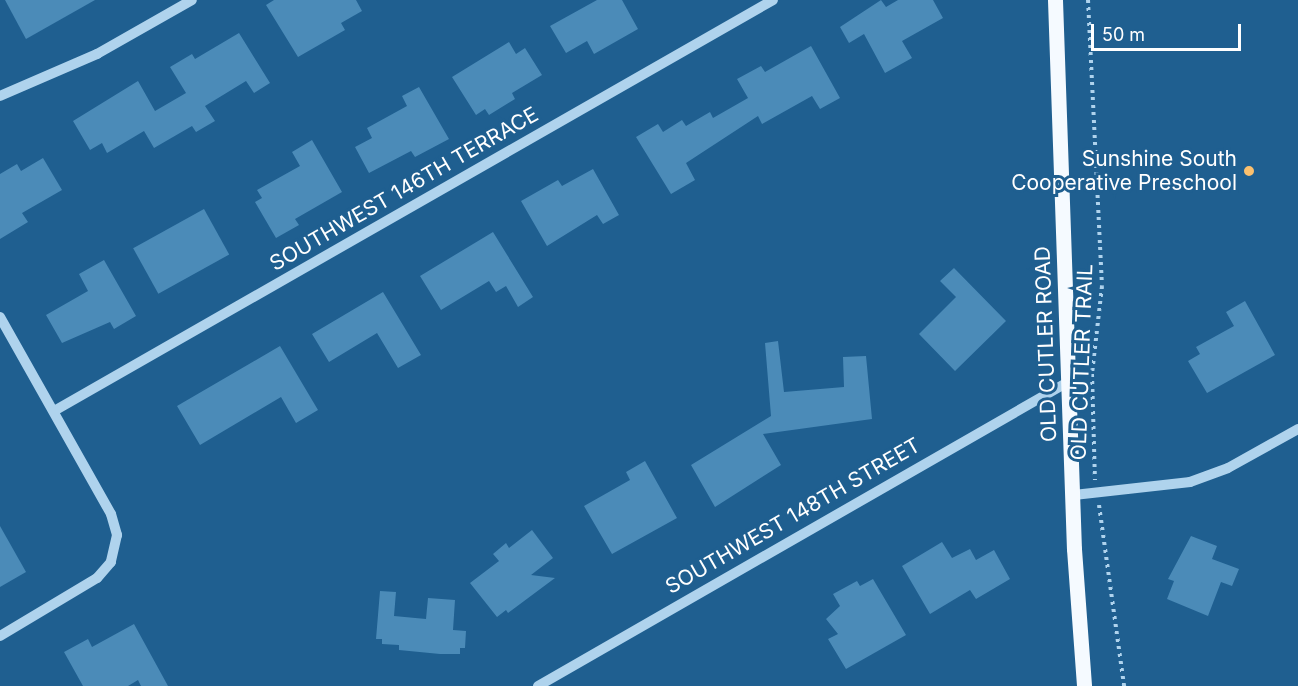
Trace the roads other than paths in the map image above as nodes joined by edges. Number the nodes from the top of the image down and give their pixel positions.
1 (192, 0) edge
2 (773, 0) edge
3 (1055, 0) edge
4 (0, 96) edge
5 (0, 317) edge
6 (1068, 382) junction
7 (54, 411) junction
8 (1298, 429) edge
9 (1074, 495) junction
10 (0, 636) edge
11 (538, 686) edge
12 (1084, 686) edge

1 - 4 street
2 - 7 street, SOUTHWEST 146TH TERRACE
3 - 6 main road, OLD CUTLER ROAD
5 - 7 street
6 - 9 main road, OLD CUTLER ROAD
6 - 11 street, SOUTHWEST 148TH STREET
7 - 10 street
8 - 9 street
9 - 12 main road, OLD CUTLER ROAD

